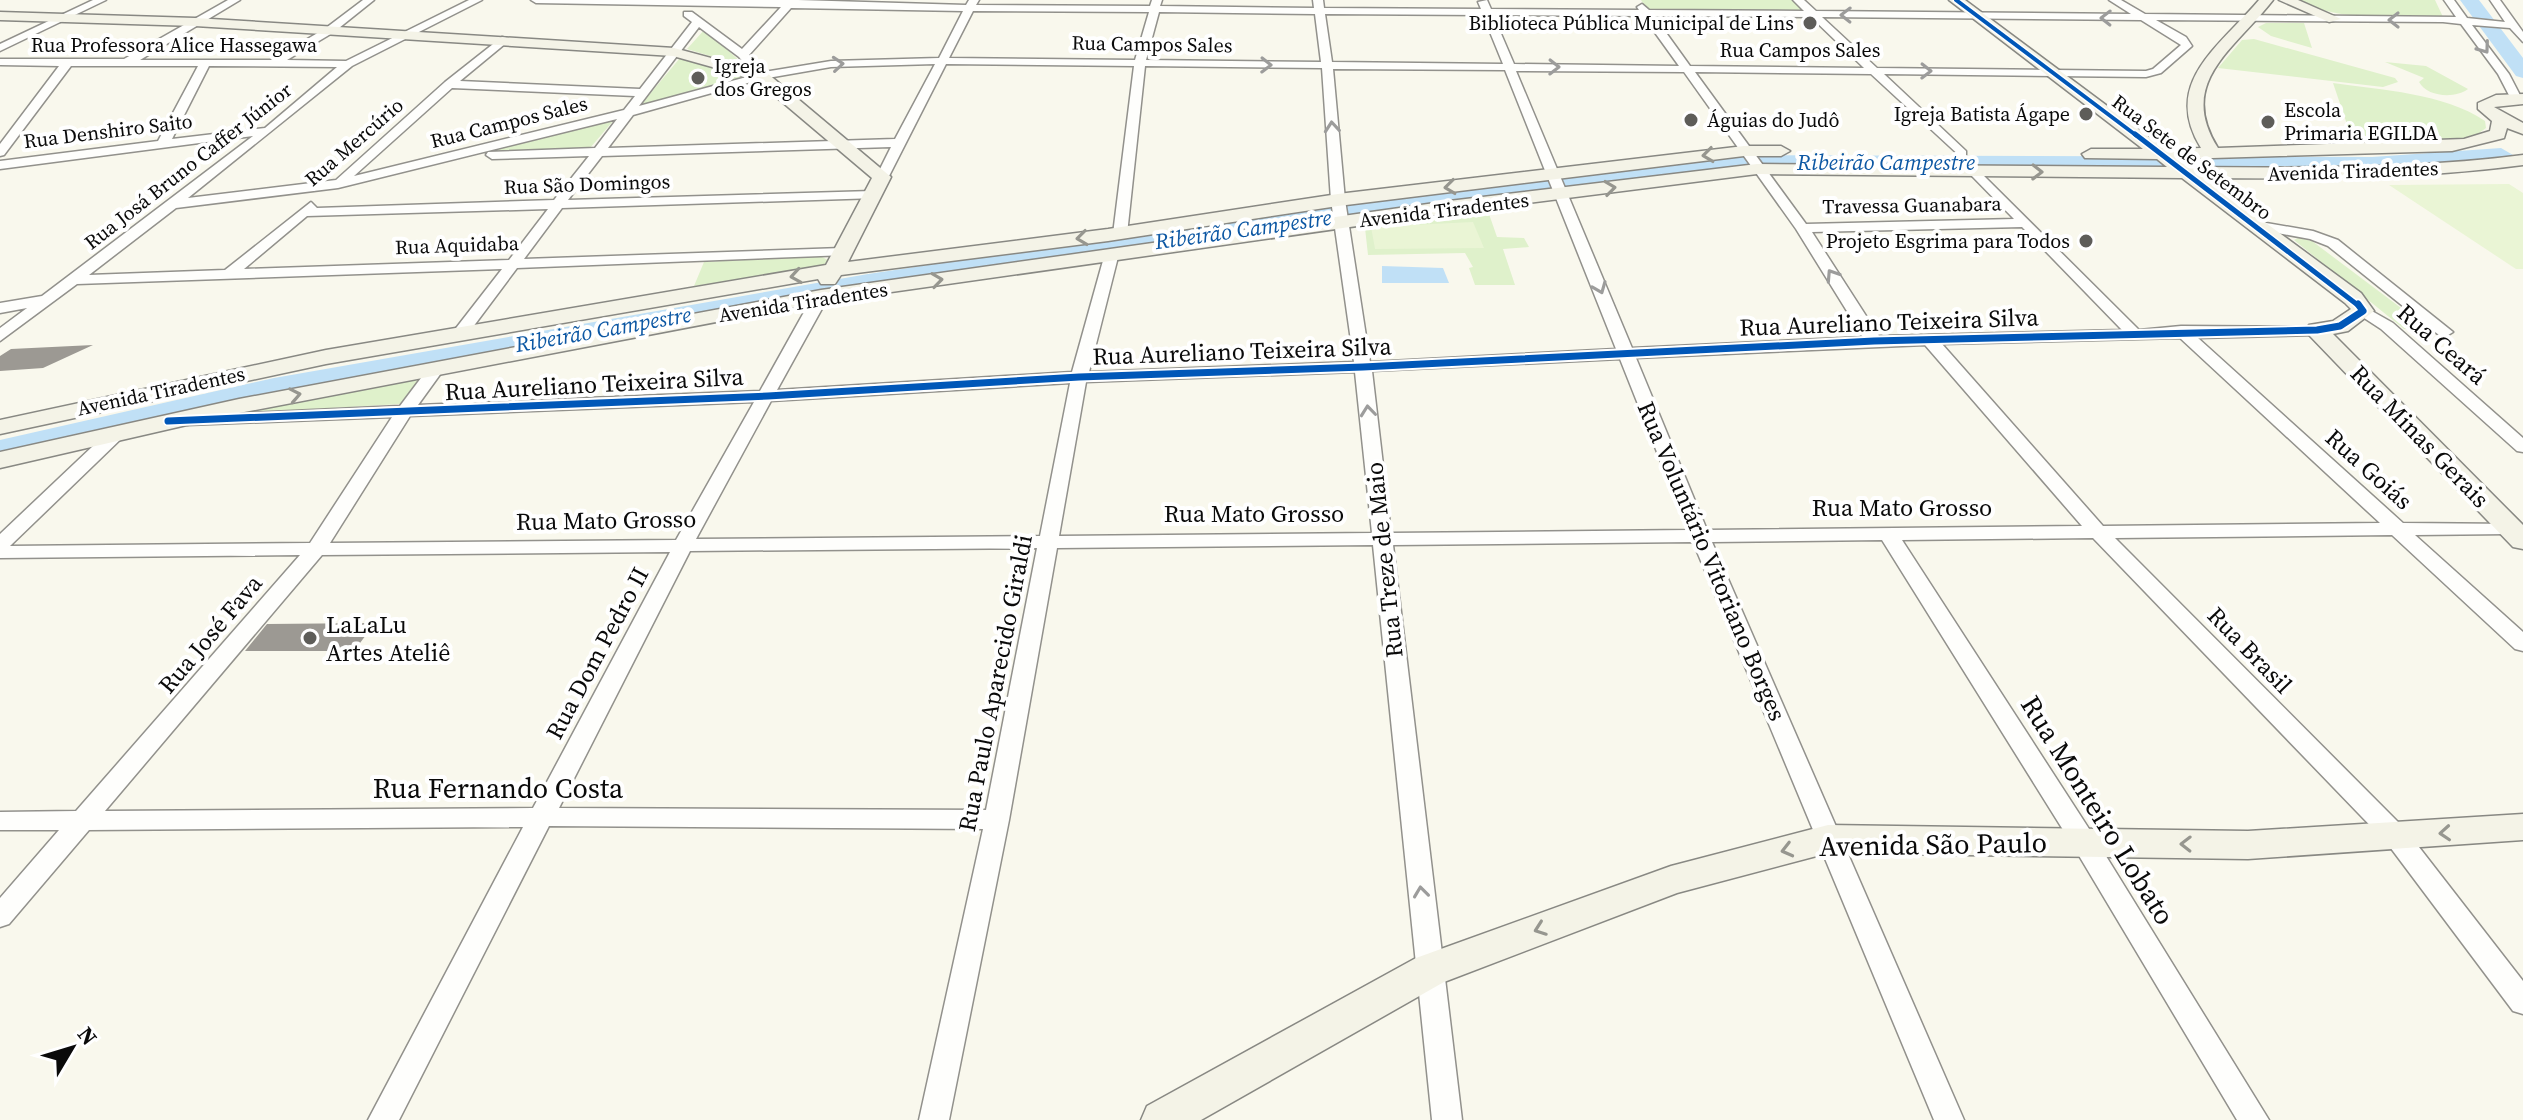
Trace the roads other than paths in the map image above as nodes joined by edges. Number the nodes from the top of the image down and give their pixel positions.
1 (13, 0) edge
2 (101, 0) edge
3 (235, 0) edge
4 (369, 0) edge
5 (477, 0) edge
6 (536, 0) edge
7 (1482, 0) edge
8 (1637, 0) edge
9 (1798, 0) edge
10 (1956, 0) edge
11 (2114, 0) edge
12 (2266, 0) edge
13 (2286, 0) edge
14 (2449, 0) edge
15 (670, 2) edge
16 (791, 3) edge
17 (971, 4) edge
18 (1156, 4) edge
19 (2497, 4) edge
20 (1318, 5) edge
21 (83, 9) junction
22 (2523, 11) edge
23 (1488, 12) junction
24 (1647, 14) junction
25 (1812, 15) junction
26 (0, 16) edge
27 (67, 17) junction
28 (1977, 17) junction
29 (2146, 19) junction
30 (2251, 19) junction
31 (2334, 19) junction
32 (200, 20) junction
33 (2466, 20) junction
34 (698, 21) junction
35 (2504, 24) junction
36 (332, 28) junction
37 (416, 33) junction
38 (506, 39) junction
39 (2523, 39) edge
40 (0, 48) edge
41 (674, 52) junction
42 (743, 55) junction
43 (939, 61) junction
44 (0, 62) edge
45 (67, 63) junction
46 (126, 63) junction
47 (1140, 63) junction
48 (205, 64) junction
49 (273, 64) junction
50 (348, 64) junction
51 (1327, 66) junction
52 (1507, 67) junction
53 (1686, 69) junction
54 (1870, 71) junction
55 (2055, 73) junction
56 (2503, 74) junction
57 (761, 76) junction
58 (2523, 77) edge
59 (449, 84) junction
60 (642, 93) junction
61 (2519, 99) edge
62 (626, 113) junction
63 (2513, 126) edge
64 (269, 130) junction
65 (2489, 139) junction
66 (900, 143) junction
67 (163, 144) junction
68 (839, 145) junction
69 (2523, 150) edge
70 (0, 152) edge
71 (598, 152) junction
72 (1962, 154) junction
73 (2213, 154) junction
74 (455, 156) junction
75 (2164, 156) junction
76 (1751, 160) junction
77 (2523, 160) edge
78 (0, 165) edge
79 (1975, 171) junction
80 (2184, 172) junction
81 (882, 177) junction
82 (338, 184) junction
83 (1558, 185) junction
84 (872, 195) junction
85 (174, 204) junction
86 (560, 204) junction
87 (1340, 211) junction
88 (303, 212) junction
89 (2023, 223) junction
90 (2255, 225) junction
91 (1802, 228) junction
92 (1120, 234) junction
93 (1111, 257) junction
94 (516, 263) junction
95 (228, 275) junction
96 (830, 277) junction
97 (73, 280) junction
98 (46, 301) junction
99 (0, 308) edge
100 (2363, 311) junction
101 (2317, 330) junction
102 (2181, 331) junction
103 (461, 332) junction
104 (2133, 332) junction
105 (2445, 332) dead end
106 (0, 336) edge
107 (1930, 340) junction
108 (1874, 341) junction
109 (1626, 353) junction
110 (1363, 367) junction
111 (436, 369) junction
112 (1079, 377) junction
113 (768, 396) junction
114 (404, 412) junction
115 (168, 421) junction
116 (0, 427) edge
117 (118, 432) junction
118 (2523, 447) edge
119 (0, 460) edge
120 (2396, 527) junction
121 (2097, 531) junction
122 (1699, 533) junction
123 (2516, 534) edge
124 (1889, 535) junction
125 (1048, 539) junction
126 (1381, 540) junction
127 (0, 545) edge
128 (683, 545) junction
129 (316, 549) junction
130 (0, 552) edge
131 (2523, 644) edge
132 (540, 817) junction
133 (997, 820) junction
134 (0, 821) edge
135 (84, 821) junction
136 (2523, 827) edge
137 (2396, 836) junction
138 (1828, 839) junction
139 (2084, 842) junction
140 (0, 916) edge
141 (1430, 970) junction
142 (2523, 1002) edge
143 (383, 1120) edge
144 (934, 1120) edge
145 (1162, 1120) edge
146 (1447, 1120) edge
147 (1949, 1120) edge
148 (2254, 1120) edge

1 - 21 street
2 - 21 street
3 - 32 street
4 - 36 street
5 - 37 street, Rua Josá Bruno Caffer Júnior
6 - 15 street
7 - 23 street, Rua Voluntário Vitoriano Borges
8 - 24 street
9 - 25 street
10 - 28 street, Rua Sete de Setembro
11 - 29 street
12 - 30 street
13 - 31 street
14 - 33 street
15 - 16 street
15 - 34 street
16 - 17 street
16 - 42 street
17 - 18 street
17 - 43 street, Rua Dom Pedro II
18 - 20 street
18 - 47 street
19 - 22 street
19 - 35 street
20 - 23 street
20 - 51 street, Rua Treze de Maio
21 - 27 street
21 - 32 street
23 - 24 street
23 - 52 street, Rua Voluntário Vitoriano Borges
24 - 25 street
24 - 53 street
28 -> 25 street
25 - 54 street
26 - 27 street
27 - 32 street
27 - 40 street
29 -> 28 street
28 - 55 street, Rua Sete de Setembro
29 - 30 street
29 - 55 street, Rua Campos Sales
30 - 31 street
30 - 73 street
33 -> 31 street
32 - 36 street
32 - 46 street
33 - 35 street
33 -> 56 street
34 - 41 street
34 - 42 street
35 - 39 street
36 - 37 street
36 - 49 street
37 - 38 street
37 - 50 street, Rua Josá Bruno Caffer Júnior
38 - 41 street
38 - 59 street, Rua Mercúrio
41 - 57 street
41 - 60 street
42 - 57 street
43 - 47 street, Rua Campos Sales
57 -> 43 street, Rua Campos Sales
43 - 66 street, Rua Dom Pedro II
44 - 45 street, Rua Professora Alice Hassegawa
45 - 46 street, Rua Professora Alice Hassegawa
45 - 70 street
46 - 48 street, Rua Professora Alice Hassegawa
47 -> 51 street, Rua Campos Sales
47 - 92 street
48 - 49 street, Rua Professora Alice Hassegawa
48 - 67 street
49 - 50 street, Rua Professora Alice Hassegawa
50 - 64 street, Rua Josá Bruno Caffer Júnior
51 - 52 street, Rua Campos Sales
87 -> 51 street, Rua Treze de Maio
52 -> 53 street, Rua Campos Sales
52 - 83 street, Rua Voluntário Vitoriano Borges
53 - 54 street, Rua Campos Sales
53 - 76 street
54 -> 55 street, Rua Campos Sales
54 - 72 street
55 - 75 street, Rua Sete de Setembro
56 - 58 street
56 - 61 street
57 - 62 street, Rua Campos Sales
57 - 68 street
59 - 60 street
59 - 82 street, Rua Mercúrio
60 - 62 street
61 - 63 street
62 - 71 street
62 - 74 street, Rua Campos Sales
63 - 65 street
64 - 67 street, Rua Denshiro Saito
64 - 85 street, Rua Josá Bruno Caffer Júnior
65 - 69 street
65 - 73 street, Avenida Tiradentes
66 - 68 street
66 - 81 street, Rua Dom Pedro II
67 - 78 street, Rua Denshiro Saito
68 - 71 street
68 - 81 street
71 - 74 street
71 - 86 street
72 - 75 street, Avenida Tiradentes
72 - 76 street, Avenida Tiradentes
73 - 75 street, Avenida Tiradentes
74 - 82 street, Rua Campos Sales
75 - 80 street, Rua Sete de Setembro
76 - 79 street, Avenida Tiradentes
76 - 83 street, Avenida Tiradentes
76 - 91 street
77 - 80 street, Avenida Tiradentes
79 -> 80 street, Avenida Tiradentes
79 - 89 street
80 - 90 street, Rua Sete de Setembro
81 - 84 street, Rua Dom Pedro II
82 - 85 street, Rua Campos Sales
82 - 88 street, Rua Mercúrio
83 - 87 street, Avenida Tiradentes
83 -> 109 street, Rua Voluntário Vitoriano Borges
84 - 86 street, Rua São Domingos
84 - 96 street, Rua Dom Pedro II
85 - 97 street, Rua Josá Bruno Caffer Júnior
86 - 88 street, Rua São Domingos
86 - 94 street
87 - 92 street, Avenida Tiradentes
87 - 93 street, Avenida Tiradentes
87 - 110 street, Rua Treze de Maio
88 - 95 street, Rua Mercúrio
89 - 91 street, Travessa Guanabara
89 - 104 street
90 - 100 street, Rua Sete de Setembro
90 - 105 street
108 -> 91 street
92 -> 96 street, Avenida Tiradentes
96 -> 93 street, Avenida Tiradentes
93 - 112 street, Rua Paulo Aparecido Giraldi
94 - 95 street, Rua Aquidaba
94 - 96 street, Rua Aquidaba
94 - 103 street
95 - 97 street, Rua Aquidaba
96 -> 103 street, Avenida Tiradentes
96 - 111 street, Avenida Tiradentes
96 - 113 street, Rua Dom Pedro II
97 - 98 street, Rua Josá Bruno Caffer Júnior
98 - 99 street
98 - 106 street, Rua Josá Bruno Caffer Júnior
100 - 101 street
100 - 118 street, Rua Ceará
101 - 102 street, Rua Aureliano Teixeira Silva
101 - 123 street, Rua Minas Gerais
102 - 104 street, Rua Aureliano Teixeira Silva
102 - 120 street, Rua Goiás
103 - 116 street, Avenida Tiradentes
104 - 107 street, Rua Aureliano Teixeira Silva
107 - 108 street, Rua Aureliano Teixeira Silva
107 - 121 street, Rua Brasil
108 - 109 street, Rua Aureliano Teixeira Silva
109 - 110 street, Rua Aureliano Teixeira Silva
109 - 122 street, Rua Voluntário Vitoriano Borges
110 - 112 street, Rua Aureliano Teixeira Silva
126 -> 110 street, Rua Treze de Maio
111 - 114 street, Rua José Fava
115 -> 111 street, Avenida Tiradentes
112 - 113 street, Rua Aureliano Teixeira Silva
112 - 125 street, Rua Paulo Aparecido Giraldi
113 - 114 street, Rua Aureliano Teixeira Silva
113 - 128 street, Rua Dom Pedro II
114 - 115 street, Rua Aureliano Teixeira Silva
114 - 129 street, Rua José Fava
115 - 117 street, Avenida Tiradentes
117 - 119 street, Avenida Tiradentes
117 - 127 street
120 - 121 street, Rua Mato Grosso
120 - 123 street, Rua Mato Grosso
120 - 131 street, Rua Goiás
121 - 124 street, Rua Mato Grosso
121 - 137 street, Rua Brasil
122 - 124 street, Rua Mato Grosso
122 - 126 street, Rua Mato Grosso
122 - 138 street, Rua Voluntário Vitoriano Borges
124 - 139 street, Rua Monteiro Lobato
125 - 126 street, Rua Mato Grosso
125 - 128 street, Rua Mato Grosso
125 - 133 street, Rua Paulo Aparecido Giraldi
141 -> 126 street, Rua Treze de Maio
128 - 129 street, Rua Mato Grosso
128 - 132 street, Rua Dom Pedro II
129 - 130 street, Rua Mato Grosso
129 - 135 street, Rua José Fava
132 - 133 street, Rua Fernando Costa
132 - 135 street, Rua Fernando Costa
132 - 143 street, Rua Dom Pedro II
133 - 144 street, Rua Paulo Aparecido Giraldi
134 - 135 street, Rua Fernando Costa
135 - 140 street, Rua José Fava
136 -> 137 street, Avenida São Paulo
137 -> 139 street, Avenida São Paulo
137 - 142 street, Rua Brasil
138 - 139 street, Avenida São Paulo
138 -> 141 street, Avenida São Paulo
138 - 147 street, Rua Voluntário Vitoriano Borges
139 - 148 street, Rua Monteiro Lobato
141 - 145 street, Avenida São Paulo
141 - 146 street, Rua Treze de Maio

